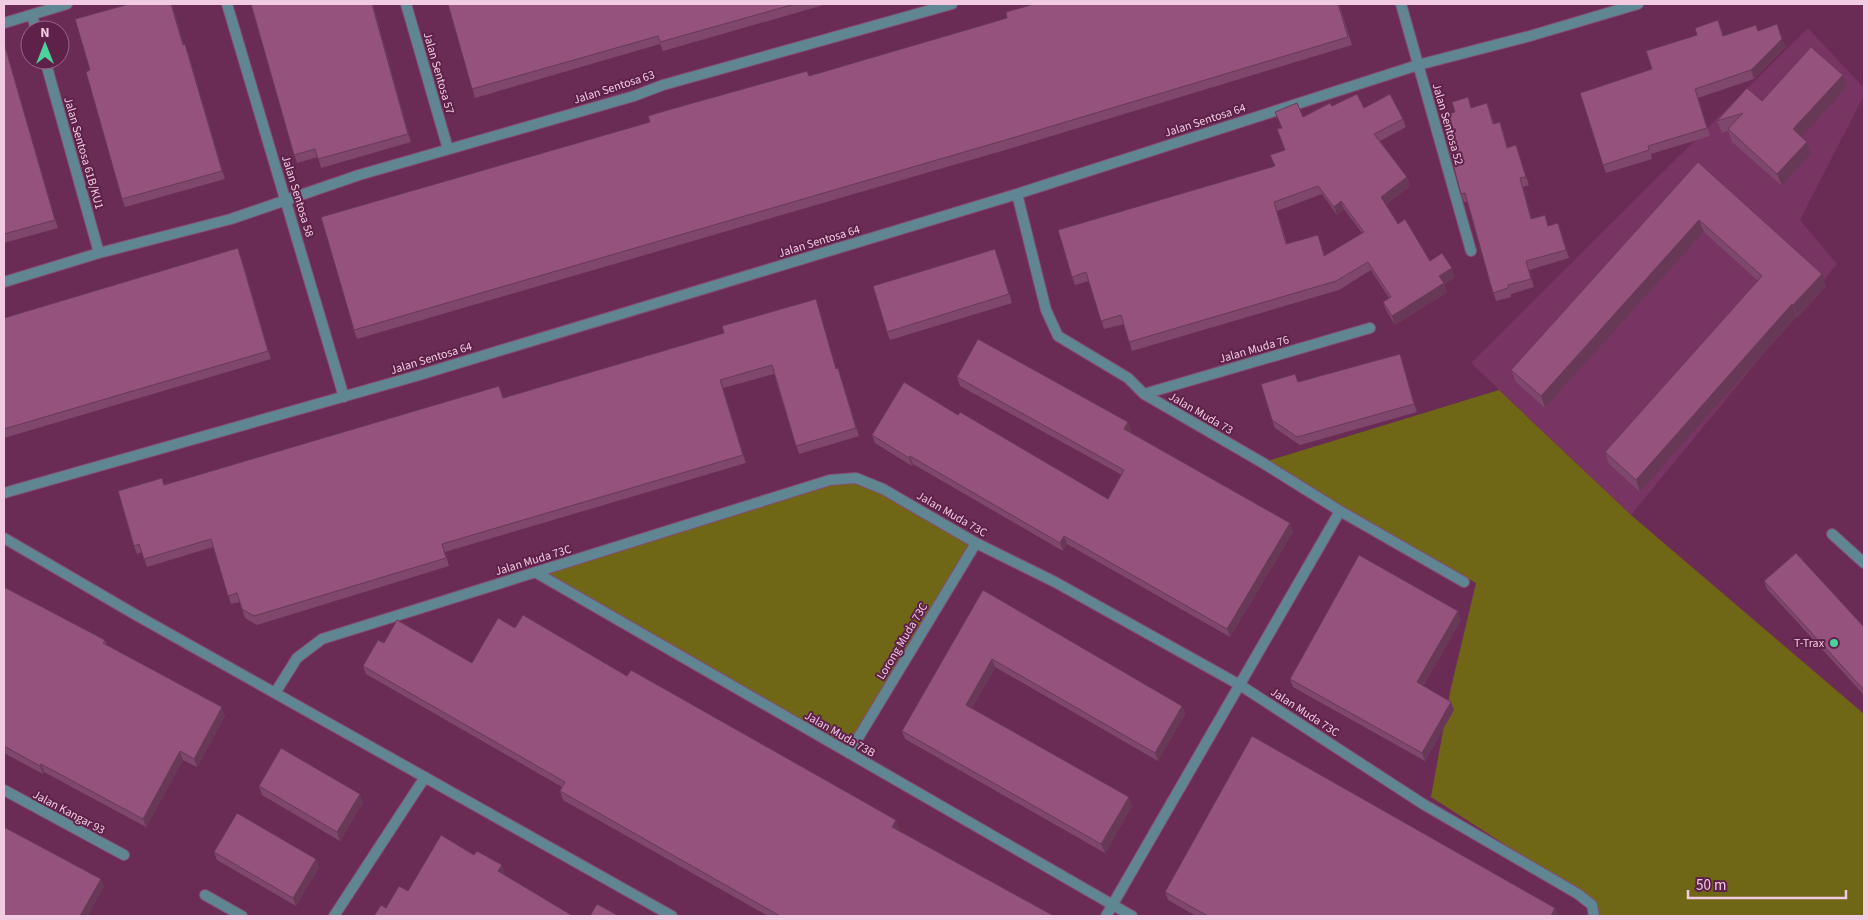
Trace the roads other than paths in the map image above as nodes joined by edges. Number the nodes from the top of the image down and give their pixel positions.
1 (67, 4) edge
2 (227, 4) edge
3 (406, 4) edge
4 (952, 4) edge
5 (1401, 4) edge
6 (1638, 4) edge
7 (936, 6) edge
8 (32, 15) junction
9 (33, 20) edge
10 (4, 22) edge
11 (1418, 65) junction
12 (48, 70) edge
13 (448, 149) junction
14 (1017, 194) junction
15 (286, 199) junction
16 (1472, 251) dead end
17 (99, 253) junction
18 (4, 282) edge
19 (1370, 328) dead end
20 (1144, 394) junction
21 (344, 397) junction
22 (4, 493) edge
23 (1340, 512) junction
24 (1832, 534) dead end
25 (4, 538) edge
26 (976, 543) junction
27 (1864, 563) edge
28 (535, 572) junction
29 (1464, 582) dead end
30 (1240, 685) junction
31 (275, 693) junction
32 (849, 753) junction
33 (425, 777) junction
34 (4, 790) edge
35 (124, 855) dead end
36 (205, 895) dead end
37 (1113, 905) junction
38 (242, 916) edge
39 (334, 916) edge
40 (672, 916) edge
41 (1106, 916) edge
42 (1132, 916) edge
43 (1594, 916) edge

1 - 8 street
2 - 15 street, Jalan Sentosa 58
3 - 13 street, Jalan Sentosa 57
4 - 7 street, Jalan Sentosa 63
5 - 11 street, Jalan Sentosa 52
6 - 11 street, Jalan Sentosa 64
7 - 13 street, Jalan Sentosa 63
8 - 9 street
8 - 10 street
11 - 14 street, Jalan Sentosa 64
11 - 16 street, Jalan Sentosa 52
12 - 17 street, Jalan Sentosa 61B/KU1
13 - 15 street, Jalan Sentosa 63
14 - 20 street, Jalan Muda 73
14 - 21 street, Jalan Sentosa 64
15 - 17 street, Jalan Sentosa 63
15 - 21 street, Jalan Sentosa 58
17 - 18 street, Jalan Sentosa 63
19 - 20 street, Jalan Muda 76
20 - 23 street, Jalan Muda 73
21 - 22 street, Jalan Sentosa 64
23 - 29 street, Jalan Muda 73
23 - 30 street
24 - 27 street
25 - 31 street
26 - 28 street, Jalan Muda 73C
26 - 30 street, Jalan Muda 73C
26 - 32 street, Lorong Muda 73C
28 - 31 street, Jalan Muda 73C
28 - 32 street, Jalan Muda 73B
30 - 37 street
30 - 43 street, Jalan Muda 73C
31 - 33 street
32 - 37 street, Jalan Muda 73B
33 - 39 street
33 - 40 street
34 - 35 street, Jalan Kangar 93
36 - 38 street
37 - 41 street
37 - 42 street, Jalan Muda 73B

